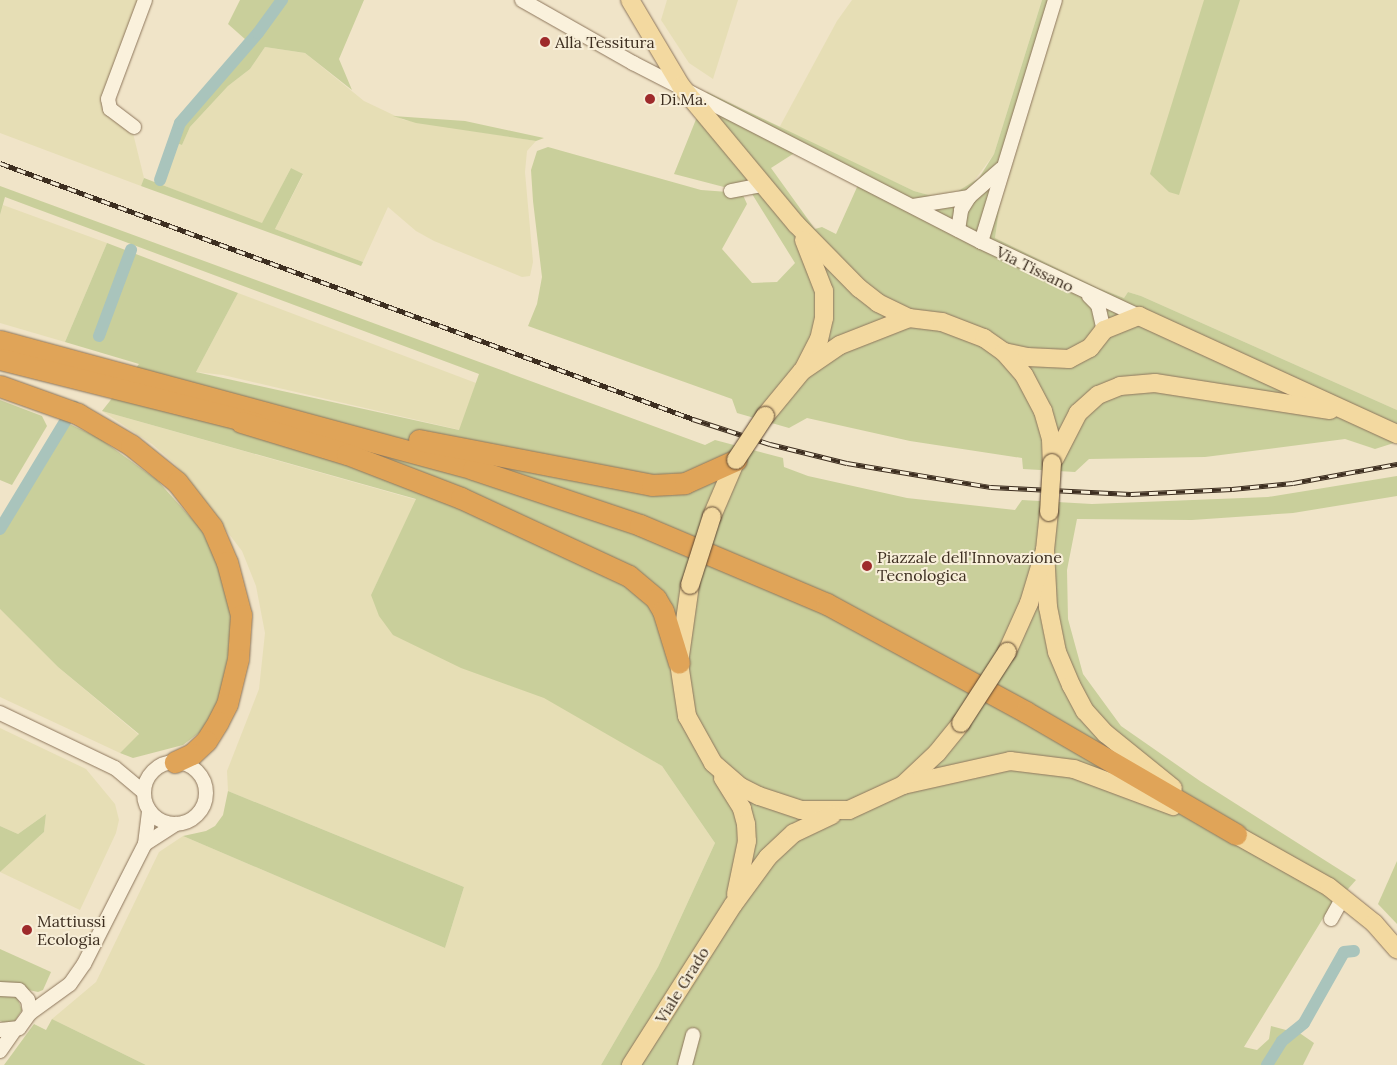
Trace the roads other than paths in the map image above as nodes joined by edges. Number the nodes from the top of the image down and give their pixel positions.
1 (144, 0) edge
2 (522, 0) edge
3 (630, 0) edge
4 (1054, 0) edge
5 (681, 86) junction
6 (134, 127) dead end
7 (1003, 167) junction
8 (762, 185) junction
9 (731, 191) dead end
10 (969, 197) junction
11 (913, 206) junction
12 (796, 224) junction
13 (958, 230) junction
14 (981, 242) junction
15 (1088, 295) junction
16 (1139, 316) junction
17 (910, 318) junction
18 (1104, 330) junction
19 (0, 341) edge
20 (1004, 352) junction
21 (0, 359) edge
22 (1243, 365) junction
23 (802, 371) junction
24 (148, 379) junction
25 (0, 386) edge
26 (1223, 394) junction
27 (202, 411) junction
28 (1352, 413) junction
29 (1397, 434) edge
30 (736, 460) junction
31 (1052, 463) junction
32 (1044, 550) junction
33 (679, 663) junction
34 (953, 671) junction
35 (0, 713) edge
36 (713, 762) junction
37 (166, 765) junction
38 (115, 768) junction
39 (903, 785) junction
40 (144, 792) junction
41 (149, 810) junction
42 (850, 810) junction
43 (176, 824) junction
44 (1236, 834) junction
45 (145, 844) junction
46 (1343, 897) junction
47 (733, 905) junction
48 (1331, 919) dead end
49 (1386, 934) edge
50 (1397, 949) edge
51 (1397, 958) edge
52 (0, 989) edge
53 (19, 990) junction
54 (56, 994) junction
55 (30, 1012) junction
56 (7, 1031) edge
57 (692, 1035) dead end
58 (0, 1051) edge
59 (631, 1065) edge
60 (684, 1065) edge

1 - 6 street
2 - 5 street, Via Tissano
3 - 5 main road
4 - 7 street
5 - 8 main road
5 - 11 street, Via Tissano
7 - 10 street
7 - 14 street
8 - 9 street
8 - 12 main road
10 - 11 street
10 - 13 street
11 - 13 street, Via Tissano
12 - 17 main road
12 - 23 main road
13 - 14 street, Via Tissano
14 - 15 street, Via Tissano
15 - 16 street, Via Tissano
15 - 18 street
16 - 18 main road
16 - 22 main road, Via Tissano
17 - 20 main road
17 - 23 main road
18 - 20 main road
19 - 24 highway
20 - 31 main road
21 - 27 highway
22 - 26 main road
22 - 28 main road, Via Tissano
23 - 30 main road, bridge
24 - 30 highway
24 - 34 highway
25 - 37 highway
26 - 28 main road
26 - 31 main road
27 - 33 highway
27 - 34 highway
28 - 29 main road, Via Tissano
30 - 33 main road, bridge
31 - 32 main road, bridge
32 - 39 main road, bridge
32 - 44 main road
33 - 36 main road
34 - 44 highway
35 - 38 street
36 - 42 main road
36 - 47 main road, Viale Grado
37 - 38 street
37 - 40 street
37 - 43 street
38 - 40 street
39 - 42 main road
39 - 44 main road
40 - 41 street
41 - 43 street
41 - 45 street
42 - 47 main road, Viale Grado
43 - 45 street
44 - 46 main road
45 - 54 street
46 - 48 street
46 - 49 main road
47 - 59 main road, Viale Grado
49 - 50 main road
49 - 51 street
52 - 53 street
53 - 54 street
53 - 55 street
54 - 55 street
55 - 56 street
56 - 58 street
57 - 60 street

